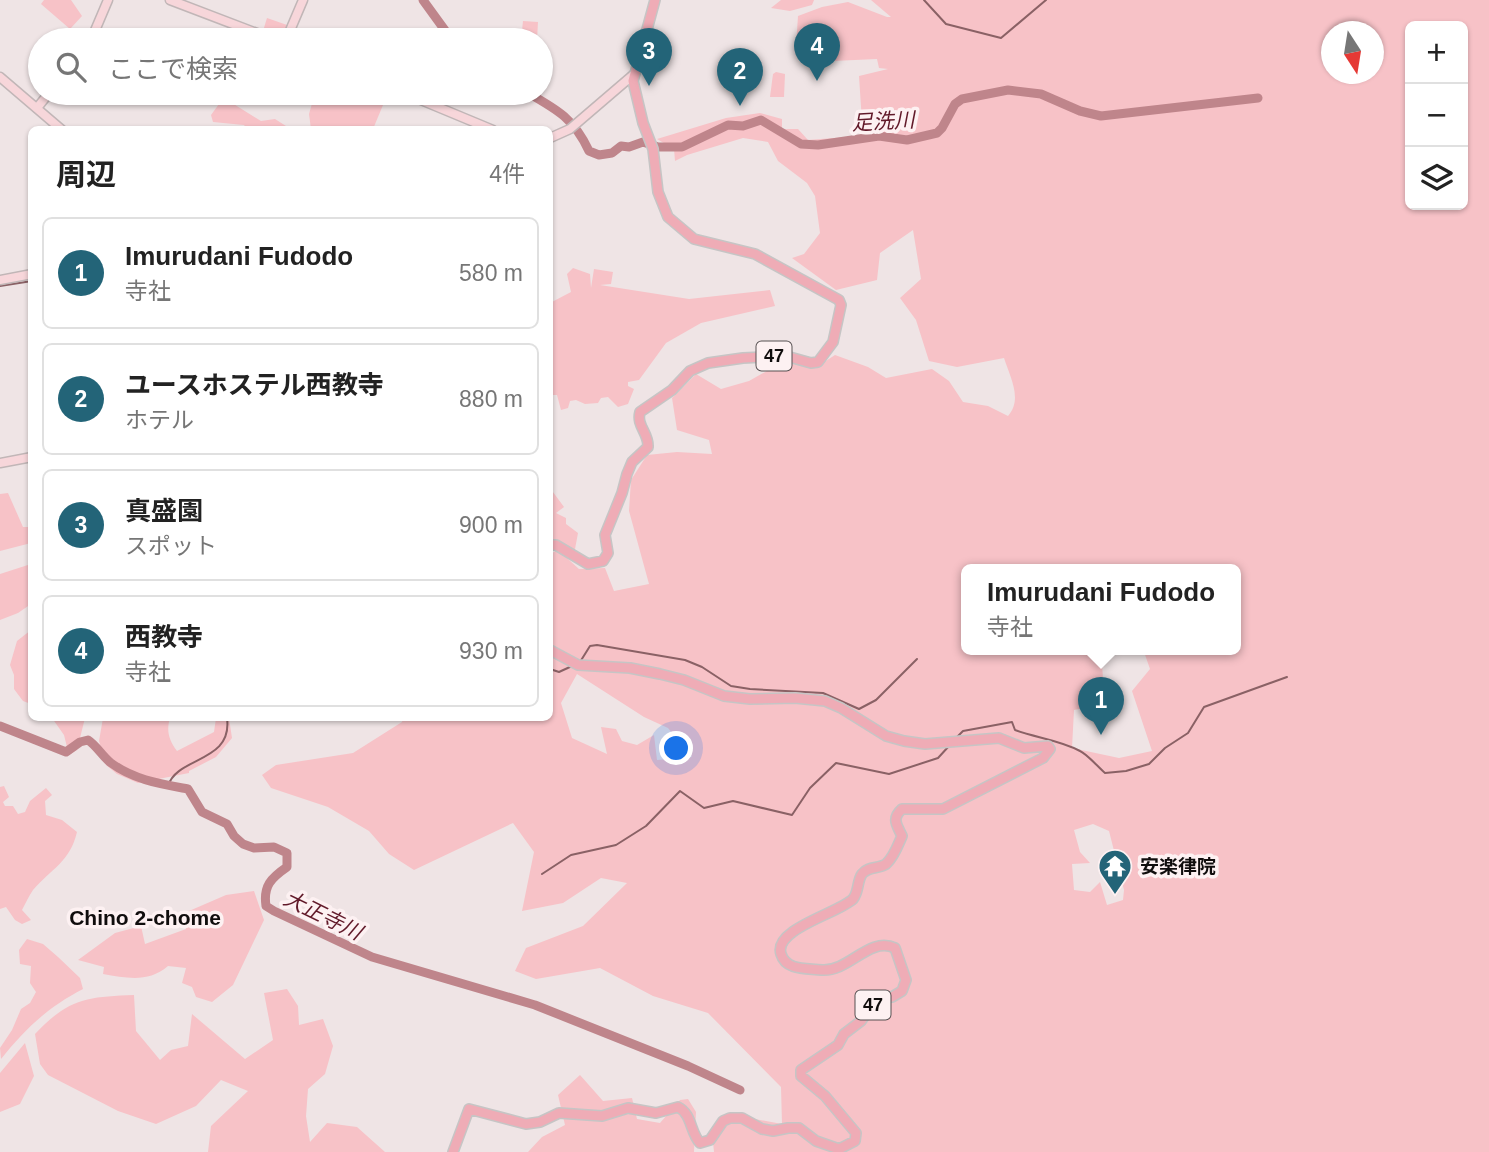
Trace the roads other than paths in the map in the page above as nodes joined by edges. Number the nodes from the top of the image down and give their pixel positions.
1 (108, 0) edge
2 (170, 0) edge
3 (303, 0) edge
4 (655, 0) edge
5 (96, 28) edge
6 (244, 28) edge
7 (291, 28) edge
8 (633, 75) junction
9 (0, 77) edge
10 (28, 100) edge
11 (33, 105) edge
12 (39, 105) edge
13 (433, 105) edge
14 (37, 108) junction
15 (57, 126) edge
16 (483, 126) edge
17 (553, 137) edge
18 (28, 275) edge
19 (0, 280) edge
20 (28, 458) edge
21 (0, 463) edge
22 (553, 545) edge
23 (553, 652) edge
24 (453, 1152) edge

1 - 5 street
2 - 6 street
3 - 7 street
4 - 8 main road, 47
8 - 17 street
8 - 22 main road, 47
9 - 10 street
11 - 14 street
12 - 14 street
13 - 16 street
14 - 15 street
18 - 19 street
20 - 21 street
23 - 24 main road, 47

